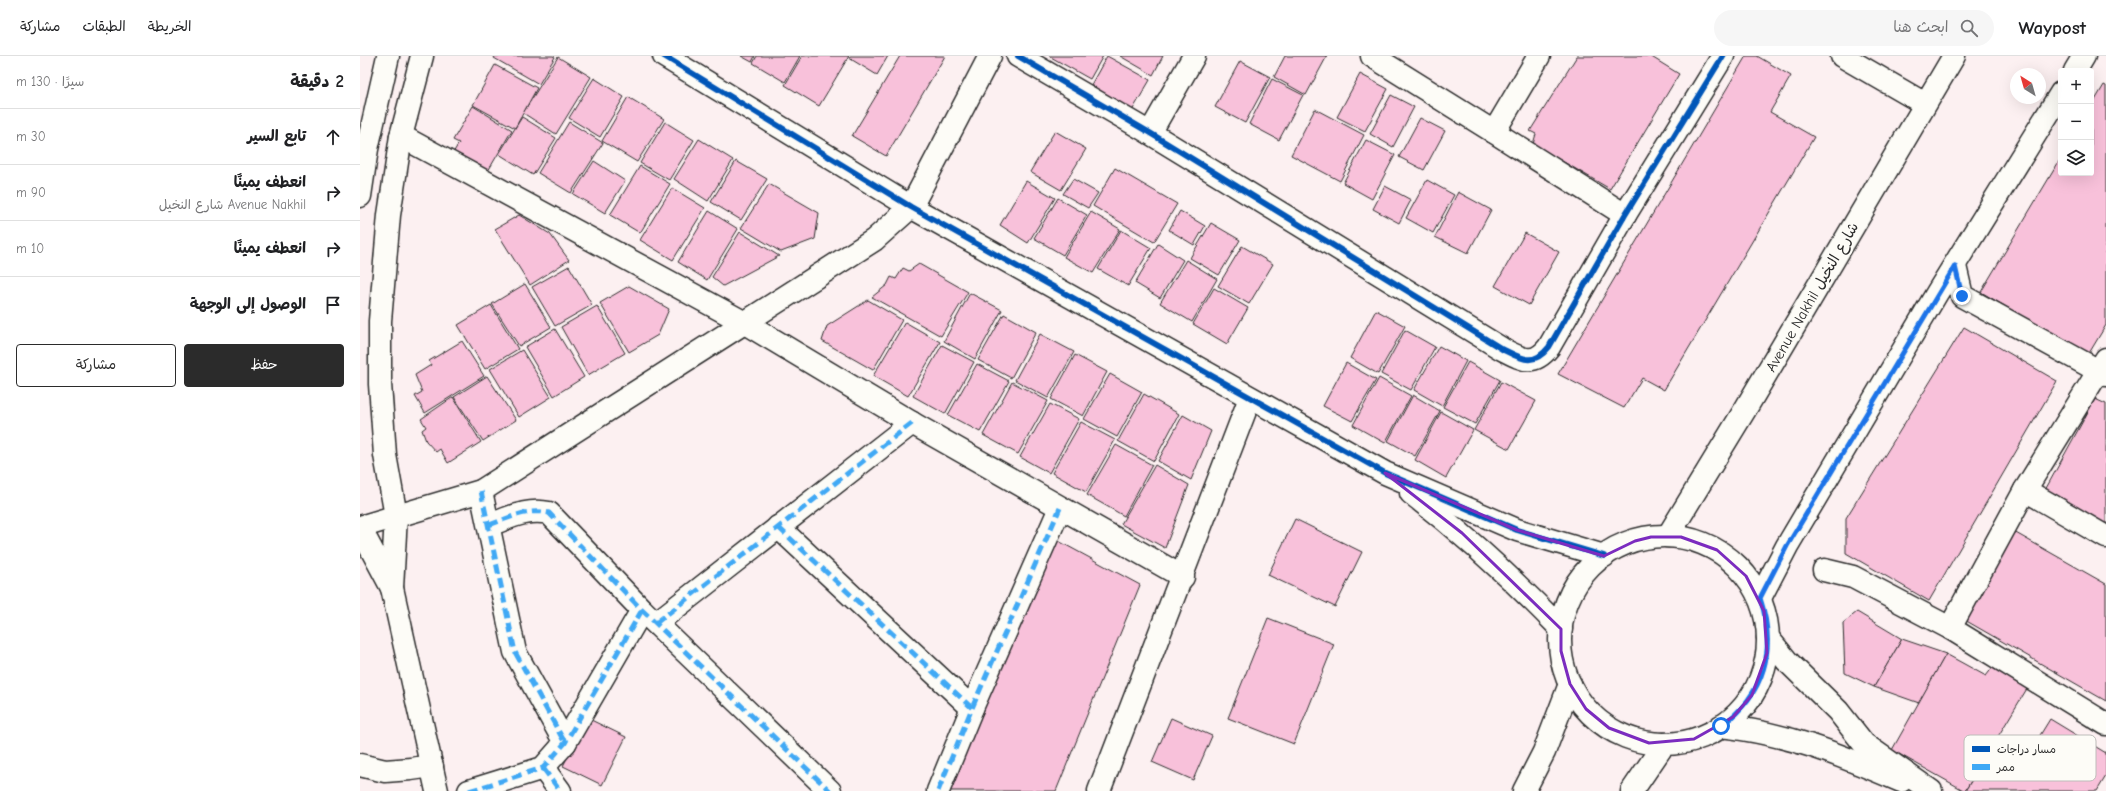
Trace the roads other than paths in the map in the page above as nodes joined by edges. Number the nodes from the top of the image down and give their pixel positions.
1 (388, 56) edge
2 (422, 56) edge
3 (664, 56) edge
4 (990, 56) edge
5 (1018, 56) edge
6 (1194, 56) edge
7 (1372, 56) edge
8 (1539, 56) edge
9 (1723, 56) edge
10 (1842, 56) edge
11 (1954, 56) edge
12 (2084, 56) edge
13 (2077, 68) edge
14 (2058, 98) edge
15 (1925, 104) junction
16 (1494, 132) junction
17 (1150, 133) junction
18 (401, 136) junction
19 (364, 150) edge
20 (360, 196) edge
21 (911, 207) junction
22 (1625, 215) junction
23 (1955, 266) junction
24 (745, 322) junction
25 (2104, 368) edge
26 (1250, 398) junction
27 (912, 423) junction
28 (1385, 473) junction
29 (2025, 490) junction
30 (481, 491) junction
31 (1060, 508) junction
32 (396, 516) junction
33 (489, 526) junction
34 (360, 527) edge
35 (778, 527) junction
36 (1668, 536) junction
37 (2106, 537) edge
38 (1604, 556) junction
39 (1824, 570) dead end
40 (1183, 577) junction
41 (392, 588) junction
42 (1760, 598) junction
43 (649, 616) junction
44 (1950, 628) junction
45 (1561, 629) junction
46 (1768, 638) junction
47 (1570, 684) junction
48 (972, 708) junction
49 (2106, 724) edge
50 (1721, 726) junction
51 (565, 743) junction
52 (1664, 744) junction
53 (360, 765) edge
54 (432, 766) junction
55 (543, 768) junction
56 (437, 791) edge
57 (469, 791) edge
58 (560, 791) edge
59 (830, 791) edge
60 (938, 791) edge
61 (1100, 791) edge
62 (1524, 791) edge
63 (1632, 791) edge
64 (1924, 791) edge
65 (1931, 791) edge

1 - 19 street
2 - 18 street
3 - 21 street
4 - 21 street
5 - 17 street
6 - 17 street
7 - 16 street
8 - 16 street
9 - 22 street
10 - 15 street
11 - 15 street, Avenue Nakhil شارع النخيل
12 - 13 street
14 - 23 street
15 - 36 street, Avenue Nakhil شارع النخيل
16 - 22 street
17 - 22 street
18 - 24 street
18 - 32 street
19 - 20 street
21 - 24 street
21 - 26 street
23 - 25 street
23 - 42 street
24 - 27 street
24 - 30 street
25 - 29 street
26 - 28 street
26 - 40 street
27 - 31 street
27 - 35 street
28 - 38 street
28 - 45 street
29 - 37 street
29 - 44 street
30 - 32 street
30 - 33 street
31 - 40 street
31 - 48 street
32 - 34 street
32 - 41 street
33 - 43 street
33 - 51 street
34 - 41 street
35 - 43 street
35 - 48 street
36 - 38 street
36 - 42 street
38 - 45 street
39 - 44 street
40 - 61 street
41 - 54 street
42 - 46 street
43 - 51 street
43 - 59 street
44 - 49 street
45 - 47 street
46 - 50 street
46 - 65 street
47 - 52 street
47 - 62 street
48 - 60 street
50 - 52 street
50 - 64 street
51 - 55 street
52 - 63 street
53 - 54 street
54 - 56 street
55 - 57 street
55 - 58 street

